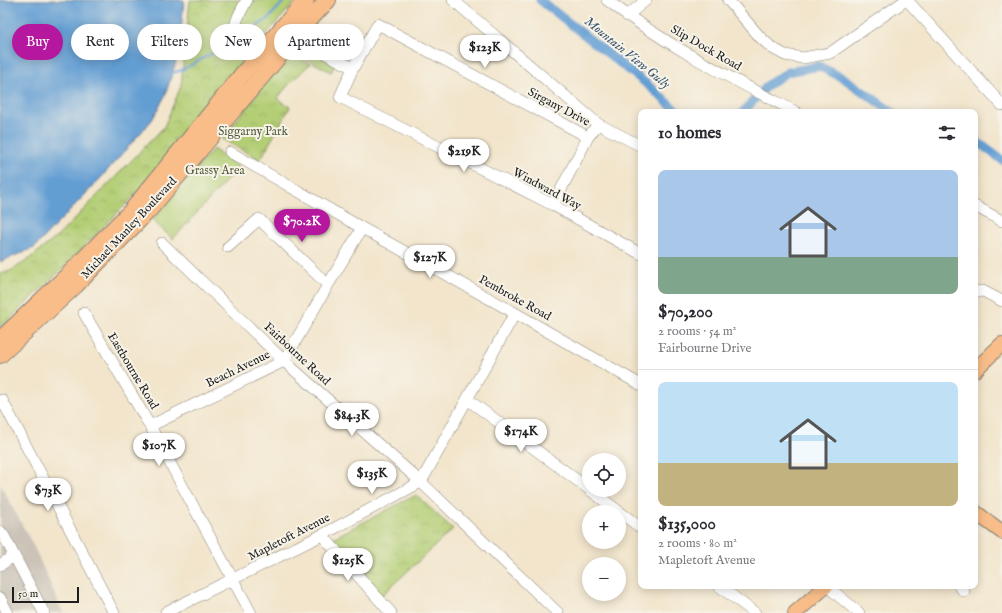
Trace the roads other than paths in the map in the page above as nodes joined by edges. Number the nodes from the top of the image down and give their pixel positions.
1 (247, 0) edge
2 (306, 0) edge
3 (328, 0) edge
4 (453, 0) edge
5 (607, 0) edge
6 (646, 0) edge
7 (728, 0) edge
8 (907, 0) edge
9 (627, 16) junction
10 (235, 24) edge
11 (266, 47) edge
12 (255, 60) edge
13 (338, 60) edge
14 (353, 68) junction
15 (1002, 105) edge
16 (790, 109) edge
17 (598, 124) junction
18 (588, 137) junction
19 (638, 144) edge
20 (230, 152) dead end
21 (553, 205) junction
22 (978, 208) edge
23 (1002, 220) edge
24 (362, 228) junction
25 (162, 243) dead end
26 (228, 248) dead end
27 (638, 252) edge
28 (328, 285) junction
29 (978, 291) edge
30 (1002, 301) edge
31 (84, 313) dead end
32 (515, 313) junction
33 (0, 340) edge
34 (1002, 344) edge
35 (0, 356) edge
36 (284, 361) junction
37 (978, 366) edge
38 (638, 383) edge
39 (467, 398) junction
40 (2, 400) dead end
41 (150, 426) junction
42 (420, 482) junction
43 (582, 485) edge
44 (599, 497) edge
45 (978, 514) edge
46 (638, 526) edge
47 (0, 532) edge
48 (1002, 532) edge
49 (322, 535) junction
50 (14, 556) junction
51 (0, 565) edge
52 (232, 580) junction
53 (723, 589) edge
54 (823, 589) edge
55 (830, 589) edge
56 (0, 598) edge
57 (166, 612) edge
58 (8, 613) edge
59 (44, 613) edge
60 (114, 613) edge
61 (251, 613) edge
62 (391, 613) edge
63 (558, 613) edge
64 (755, 613) edge
65 (795, 613) edge
66 (859, 613) edge

1 - 10 street
2 - 11 highway, Michael Manley Boulevard
3 - 35 highway, Michael Manley Boulevard
4 - 17 street
5 - 9 street, Slip Dock Road
6 - 9 street
7 - 8 street
8 - 15 street
9 - 16 street, Slip Dock Road
12 - 33 highway, Michael Manley Boulevard
13 - 14 street
14 - 18 street, Sirgany Drive
14 - 21 street, Windward Way
17 - 18 street, Sirgany Drive
17 - 19 street, Sirgany Drive
18 - 21 street
20 - 24 street, Pembroke Road
21 - 27 street, Windward Way
22 - 23 street
24 - 28 street, Beach Avenue
24 - 32 street, Pembroke Road
25 - 36 street, Fairbourne Road
26 - 28 street
28 - 36 street, Beach Avenue
29 - 30 street
31 - 41 street, Eastbourne Road
32 - 38 street, Pembroke Road
32 - 39 street
34 - 37 main road
36 - 41 street, Beach Avenue
36 - 42 street, Fairbourne Road
39 - 42 street
39 - 43 street
40 - 60 street
41 - 52 street, Eastbourne Road
42 - 49 street, Mapletoft Avenue
42 - 63 street, Fairbourne Road
44 - 46 street
45 - 48 main road
47 - 50 street
49 - 52 street, Mapletoft Avenue
49 - 62 street
50 - 51 street
50 - 59 street
52 - 57 street, Mapletoft Avenue
52 - 61 street, Eastbourne Road
53 - 64 street
54 - 65 main road
55 - 66 street
56 - 58 street

